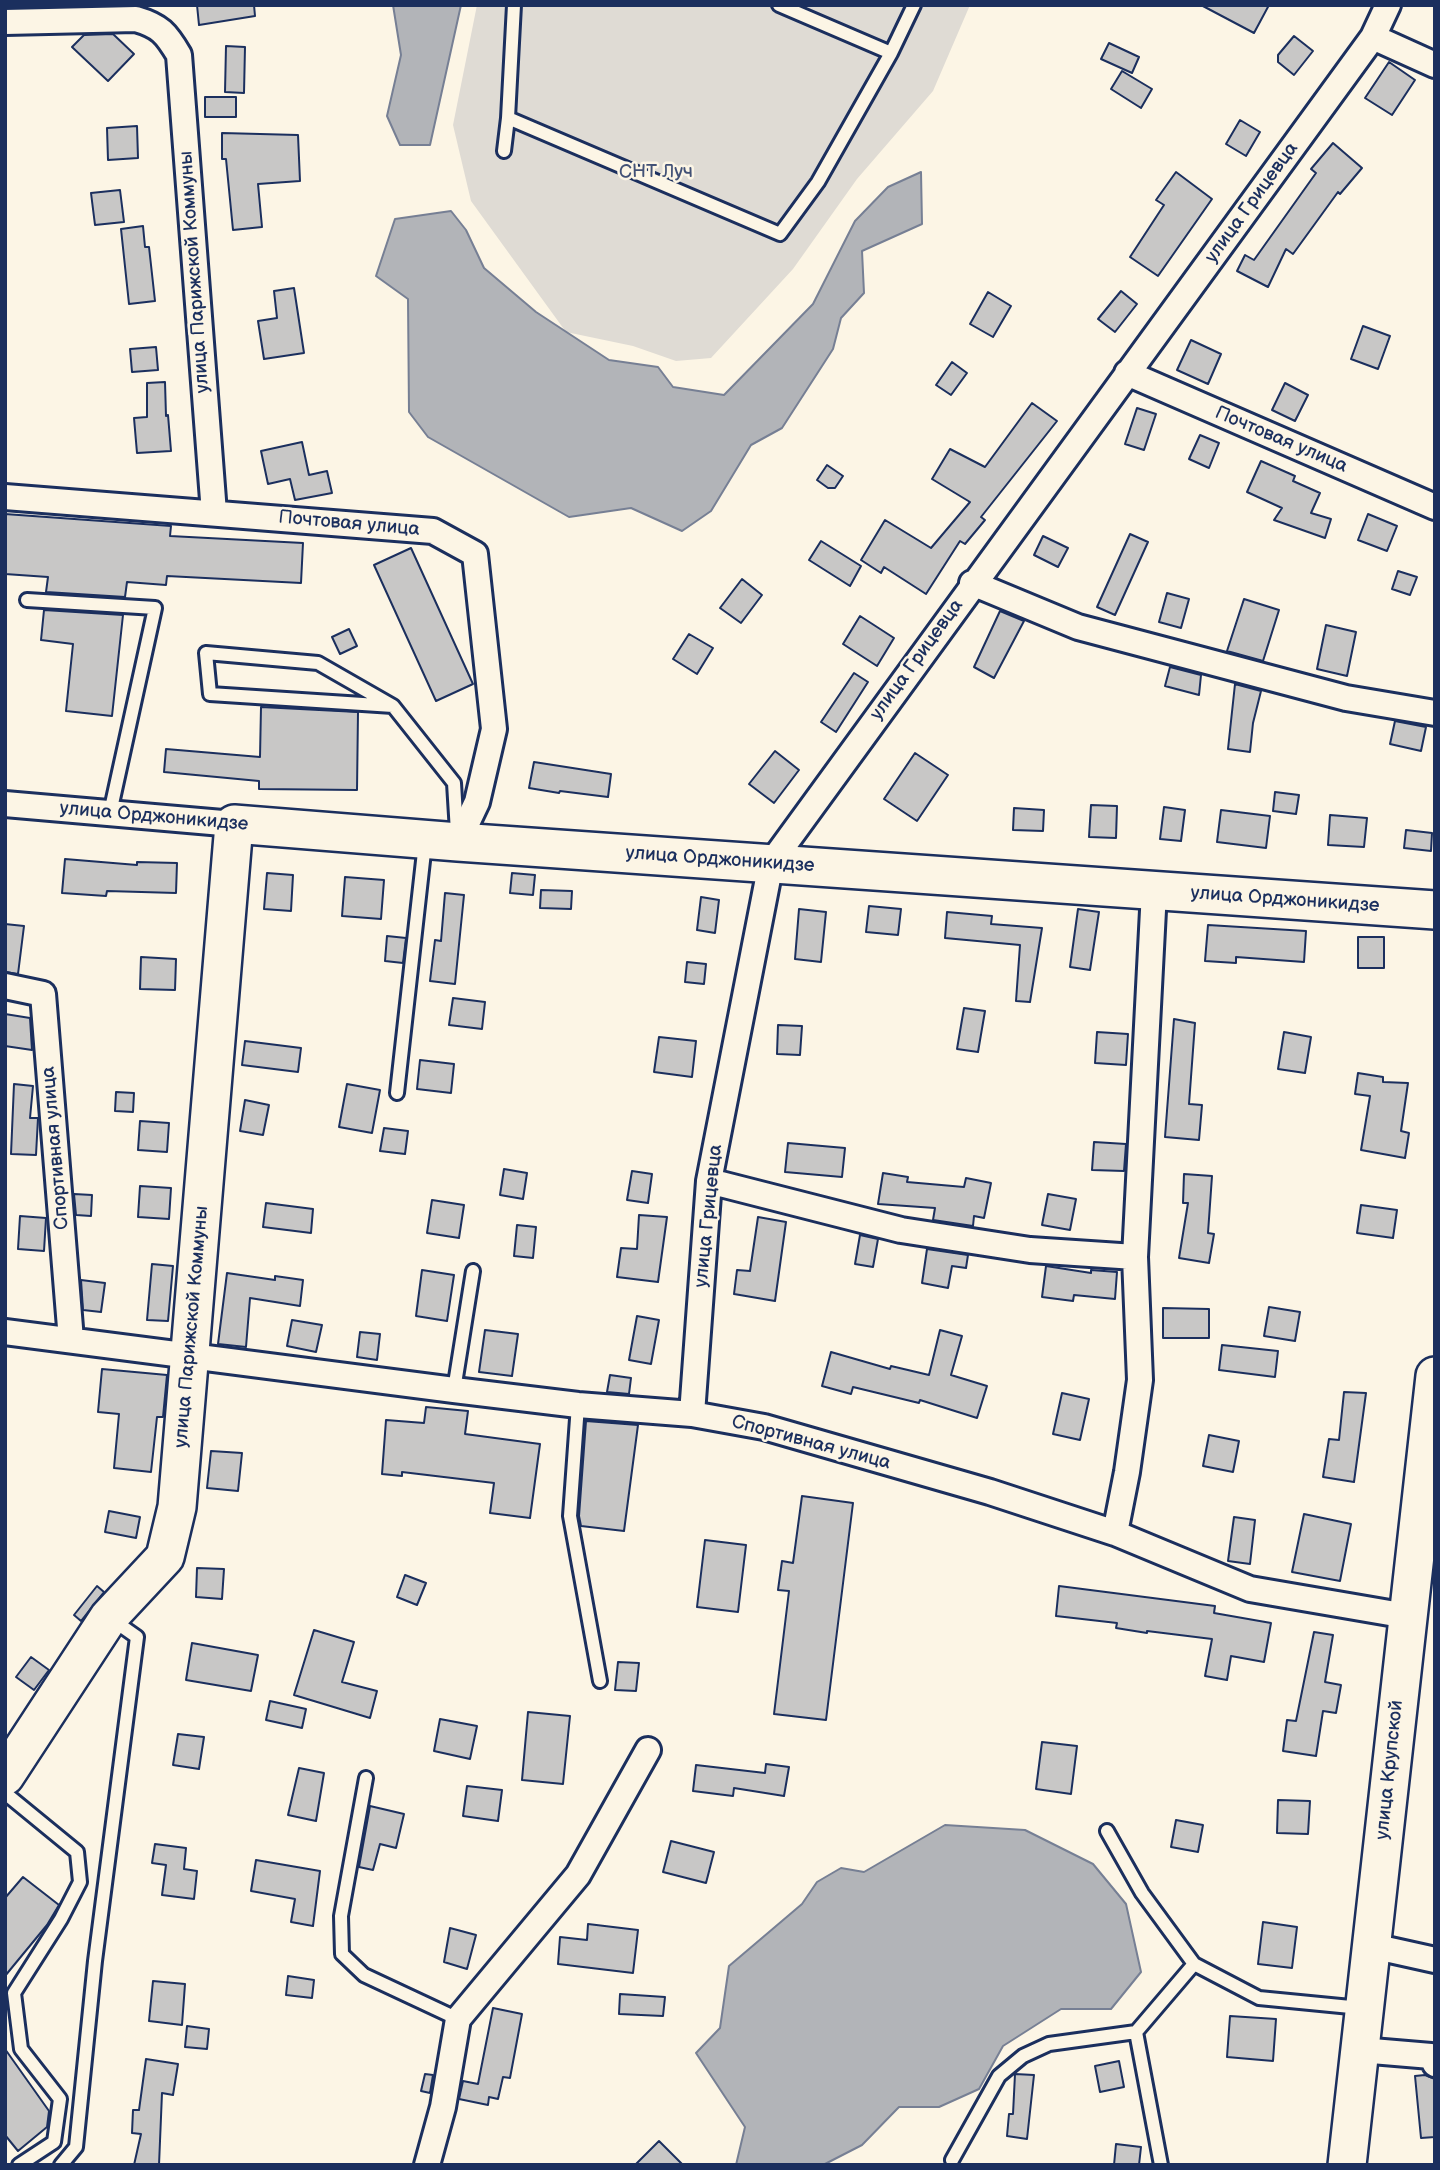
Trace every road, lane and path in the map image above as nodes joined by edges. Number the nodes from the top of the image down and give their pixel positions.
1 (514, 5) edge
2 (779, 5) edge
3 (914, 5) edge
4 (1388, 5) edge
5 (13, 16) edge
6 (1373, 37) junction
7 (891, 53) junction
8 (1435, 65) edge
9 (508, 118) junction
10 (504, 151) dead end
11 (1126, 373) junction
12 (5, 497) edge
13 (1435, 507) edge
14 (214, 513) junction
15 (972, 583) junction
16 (27, 600) dead end
17 (393, 706) junction
18 (1435, 713) edge
19 (5, 803) edge
20 (110, 813) junction
21 (234, 824) junction
22 (442, 841) junction
23 (771, 863) junction
24 (1154, 891) junction
25 (1435, 910) edge
26 (5, 986) edge
27 (397, 1093) dead end
28 (709, 1181) junction
29 (1135, 1257) junction
30 (473, 1271) dead end
31 (5, 1332) edge
32 (71, 1340) junction
33 (191, 1356) junction
34 (1435, 1376) edge
35 (454, 1390) junction
36 (578, 1405) junction
37 (692, 1414) junction
38 (1115, 1533) junction
39 (1407, 1616) junction
40 (109, 1617) junction
41 (600, 1681) dead end
42 (648, 1750) dead end
43 (5, 1776) edge
44 (366, 1778) dead end
45 (5, 1793) edge
46 (1107, 1831) dead end
47 (1372, 1946) junction
48 (1435, 1960) edge
49 (1194, 1964) junction
50 (1365, 2009) junction
51 (458, 2019) junction
52 (1136, 2032) junction
53 (1360, 2050) junction
54 (1435, 2064) edge
55 (37, 2160) edge
56 (952, 2160) dead end
57 (19, 2165) edge
58 (61, 2165) edge
59 (427, 2165) edge
60 (1161, 2165) edge
61 (1347, 2165) edge

1 - 9 lane
2 - 7 lane
3 - 7 lane
4 - 6 street, улица Грицевца
5 - 14 street, улица Парижской Коммуны
6 - 8 street
6 - 11 street, улица Грицевца
7 - 9 lane
9 - 10 lane
11 - 13 street, Почтовая улица
11 - 15 street, улица Грицевца
12 - 14 street, Почтовая улица
14 - 22 street, Почтовая улица
15 - 18 street
15 - 23 street, улица Грицевца
16 - 20 lane
17 - 17 lane
17 - 22 lane
19 - 20 street, улица Орджоникидзе
20 - 21 street, улица Орджоникидзе
21 - 22 street, улица Орджоникидзе
21 - 33 street, улица Парижской Коммуны
22 - 23 street, улица Орджоникидзе
22 - 27 lane
23 - 24 street, улица Орджоникидзе
23 - 28 street, улица Грицевца
24 - 25 street, улица Орджоникидзе
24 - 29 street
26 - 32 street, Спортивная улица
28 - 29 street
28 - 37 street, улица Грицевца
29 - 38 street
30 - 35 lane
31 - 32 street, Спортивная улица
32 - 33 street, Спортивная улица
33 - 35 street, Спортивная улица
33 - 40 street, улица Парижской Коммуны
34 - 39 street, улица Крупской
35 - 36 street, Спортивная улица
36 - 37 street, Спортивная улица
36 - 41 lane
37 - 38 street, Спортивная улица
38 - 39 street, Спортивная улица
39 - 47 street, улица Крупской
40 - 43 street, улица Парижской Коммуны
40 - 58 lane
42 - 51 street
44 - 51 lane
45 - 55 lane
46 - 49 lane
47 - 48 street
47 - 50 street, улица Крупской
49 - 50 lane
49 - 52 lane
50 - 53 street, улица Крупской
51 - 59 street
52 - 56 lane
52 - 60 lane
53 - 54 street
53 - 61 street, улица Крупской
55 - 57 lane

